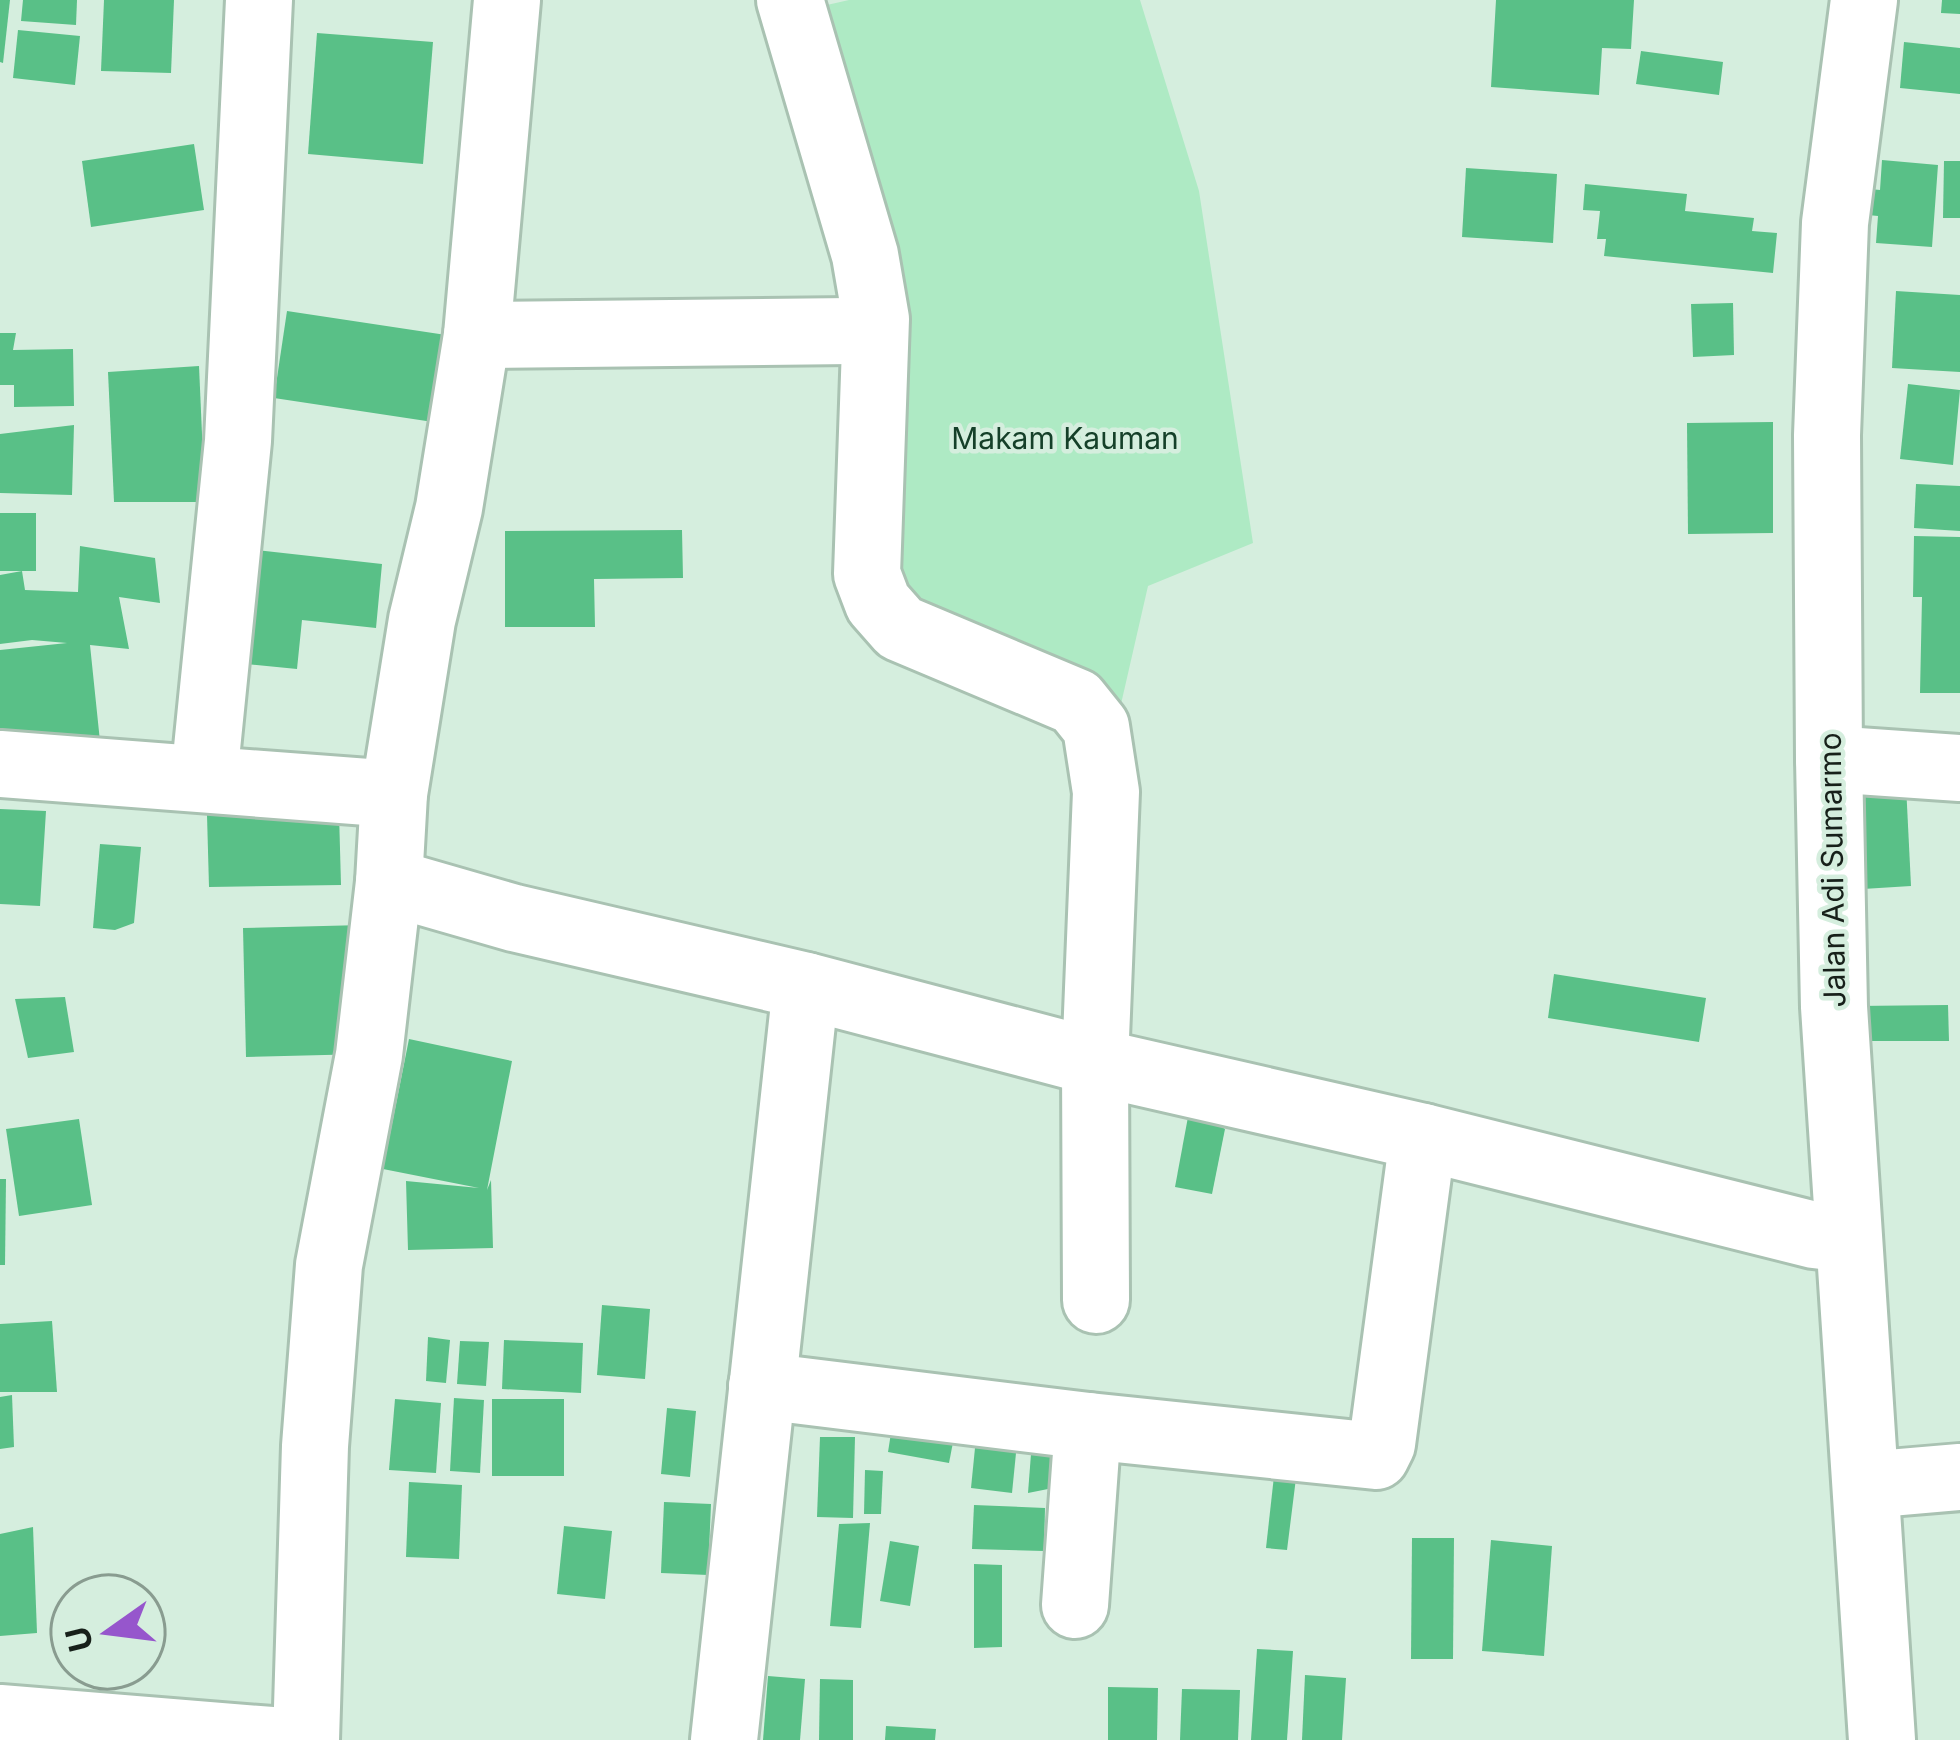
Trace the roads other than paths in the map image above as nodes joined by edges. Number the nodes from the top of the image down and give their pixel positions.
1 (259, 0) edge
2 (507, 0) edge
3 (790, 0) edge
4 (1864, 0) edge
5 (852, 331) dead end
6 (477, 335) junction
7 (1829, 760) junction
8 (0, 764) edge
9 (1960, 768) edge
10 (204, 778) junction
11 (394, 794) junction
12 (389, 882) junction
13 (806, 986) junction
14 (1095, 1062) junction
15 (1423, 1137) junction
16 (1848, 1239) junction
17 (1096, 1300) dead end
18 (762, 1385) junction
19 (1088, 1426) junction
20 (1960, 1477) edge
21 (1866, 1485) junction
22 (1075, 1605) dead end
23 (0, 1718) edge
24 (271, 1740) edge
25 (306, 1740) edge
26 (724, 1740) edge
27 (1882, 1740) edge

1 - 10 street
2 - 6 street
3 - 14 street
4 - 7 street, Jalan Adi Sumarmo
5 - 6 street
6 - 11 street
7 - 9 street
7 - 16 street, Jalan Adi Sumarmo
8 - 10 street
10 - 11 street
11 - 12 street
12 - 13 street
12 - 25 street
13 - 14 street
13 - 18 street
14 - 15 street
14 - 17 street
15 - 16 street
15 - 19 street
16 - 21 street, Jalan Adi Sumarmo
18 - 19 street
18 - 26 street
19 - 22 street
20 - 21 street
21 - 27 street, Jalan Adi Sumarmo
23 - 24 street

